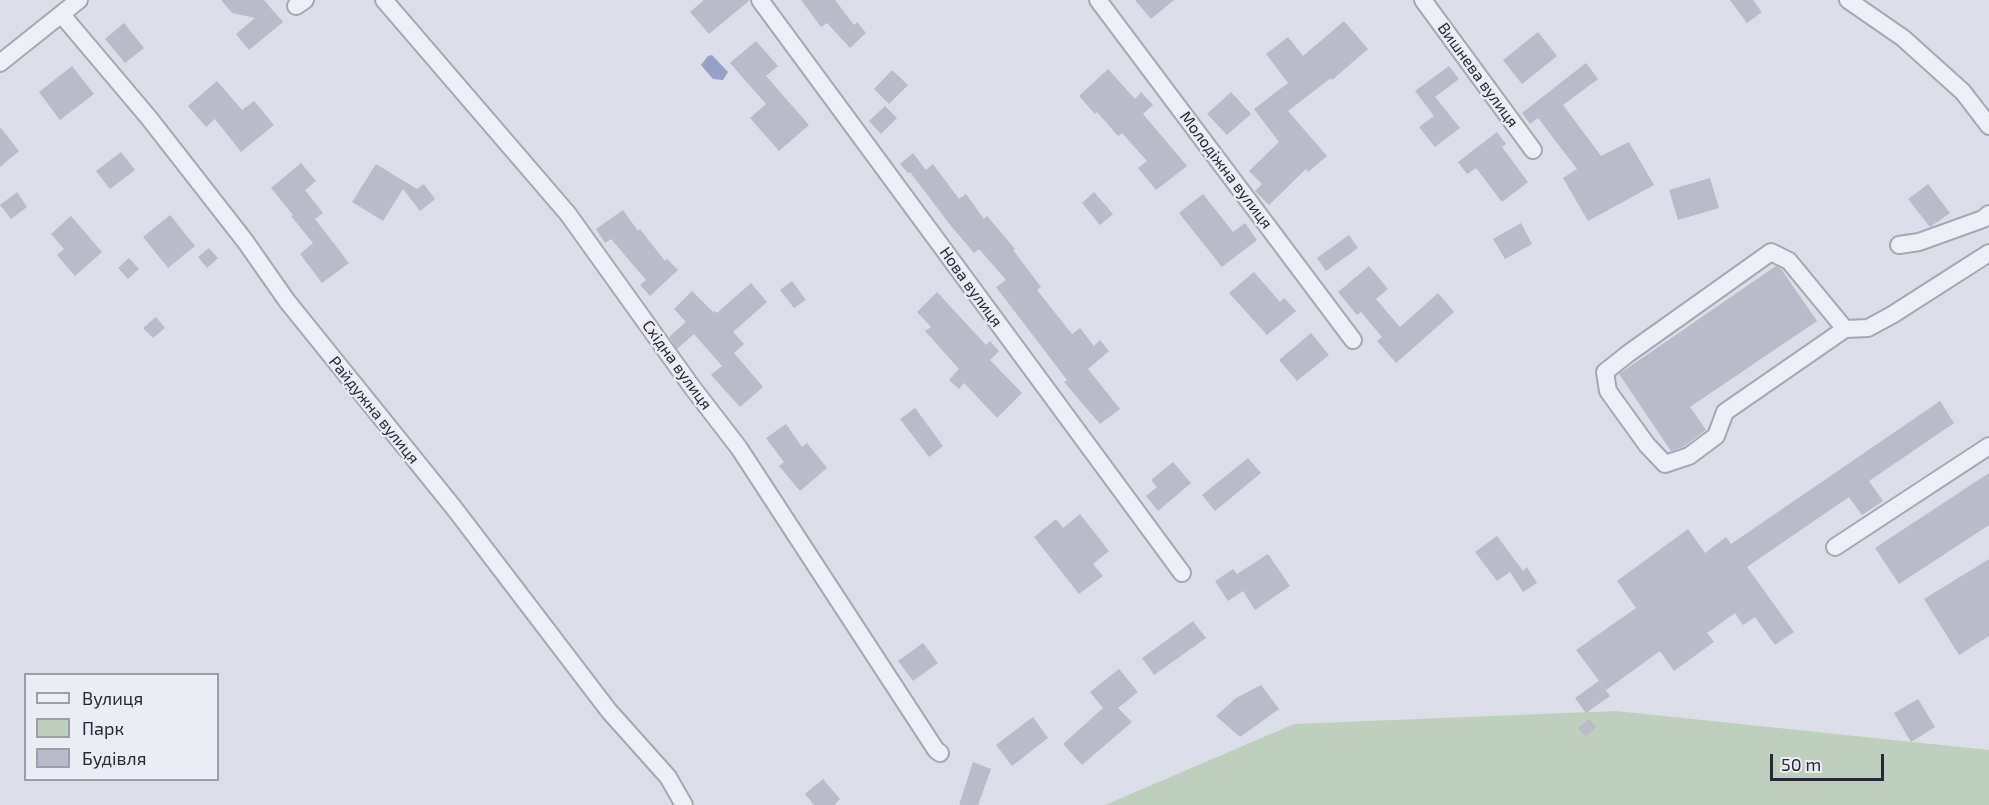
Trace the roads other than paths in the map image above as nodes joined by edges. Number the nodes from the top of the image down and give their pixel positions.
1 (384, 0) edge
2 (760, 0) edge
3 (1098, 0) edge
4 (1423, 0) edge
5 (1848, 0) edge
6 (72, 5) edge
7 (0, 63) edge
8 (1989, 126) edge
9 (1533, 150) dead end
10 (1987, 217) edge
11 (1899, 245) dead end
12 (1989, 253) edge
13 (1845, 329) junction
14 (1353, 340) dead end
15 (1989, 446) edge
16 (1835, 547) dead end
17 (1182, 573) dead end
18 (940, 753) dead end
19 (684, 805) edge

1 - 18 street, Східна вулиця
2 - 17 street, Нова вулиця
3 - 14 street, Молодіжна вулиця
4 - 9 street, Вишнева вулиця
5 - 8 street
6 - 7 street
6 - 19 street, Райдужна вулиця
10 - 11 street
12 - 13 street
13 - 13 street
15 - 16 street

